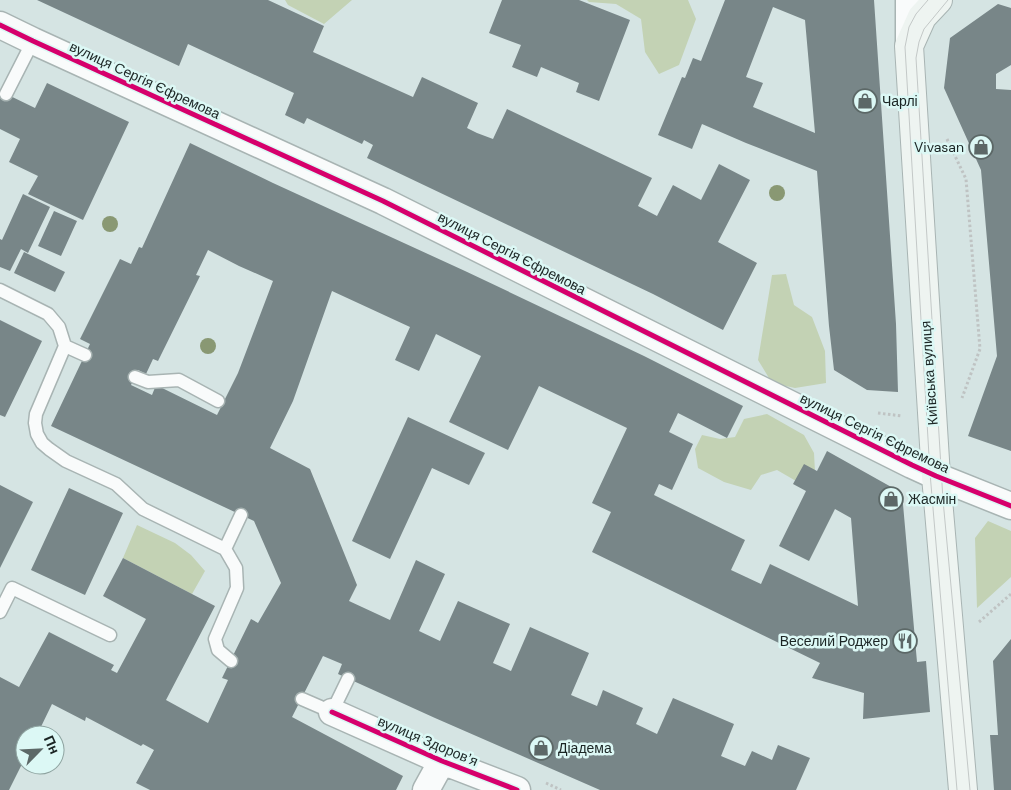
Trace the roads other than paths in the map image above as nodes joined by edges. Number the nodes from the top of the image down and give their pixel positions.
1 (909, 0) edge
2 (938, 0) edge
3 (0, 25) edge
4 (33, 41) junction
5 (909, 46) junction
6 (6, 94) dead end
7 (0, 290) edge
8 (65, 346) junction
9 (85, 355) dead end
10 (134, 377) dead end
11 (218, 401) dead end
12 (936, 476) junction
13 (1011, 506) edge
14 (241, 515) dead end
15 (225, 549) junction
16 (0, 612) edge
17 (110, 635) dead end
18 (231, 661) dead end
19 (348, 679) dead end
20 (302, 699) dead end
21 (332, 712) junction
22 (442, 761) junction
23 (426, 790) edge
24 (517, 790) edge
25 (963, 790) edge

1 - 5 street, Київська вулиця
2 - 5 main road, Київська вулиця
3 - 4 street, вулиця Сергія Єфремова
4 - 6 lane
4 - 12 street, вулиця Сергія Єфремова
5 - 12 main road, Київська вулиця
7 - 8 lane
8 - 9 lane
8 - 15 lane
10 - 11 lane
12 - 13 street, вулиця Сергія Єфремова
12 - 25 main road, Київська вулиця
14 - 15 lane
15 - 18 lane
16 - 17 lane
19 - 21 lane
20 - 21 lane
21 - 22 street, вулиця Здоровʼя
22 - 23 street
22 - 24 street, вулиця Здоровʼя

